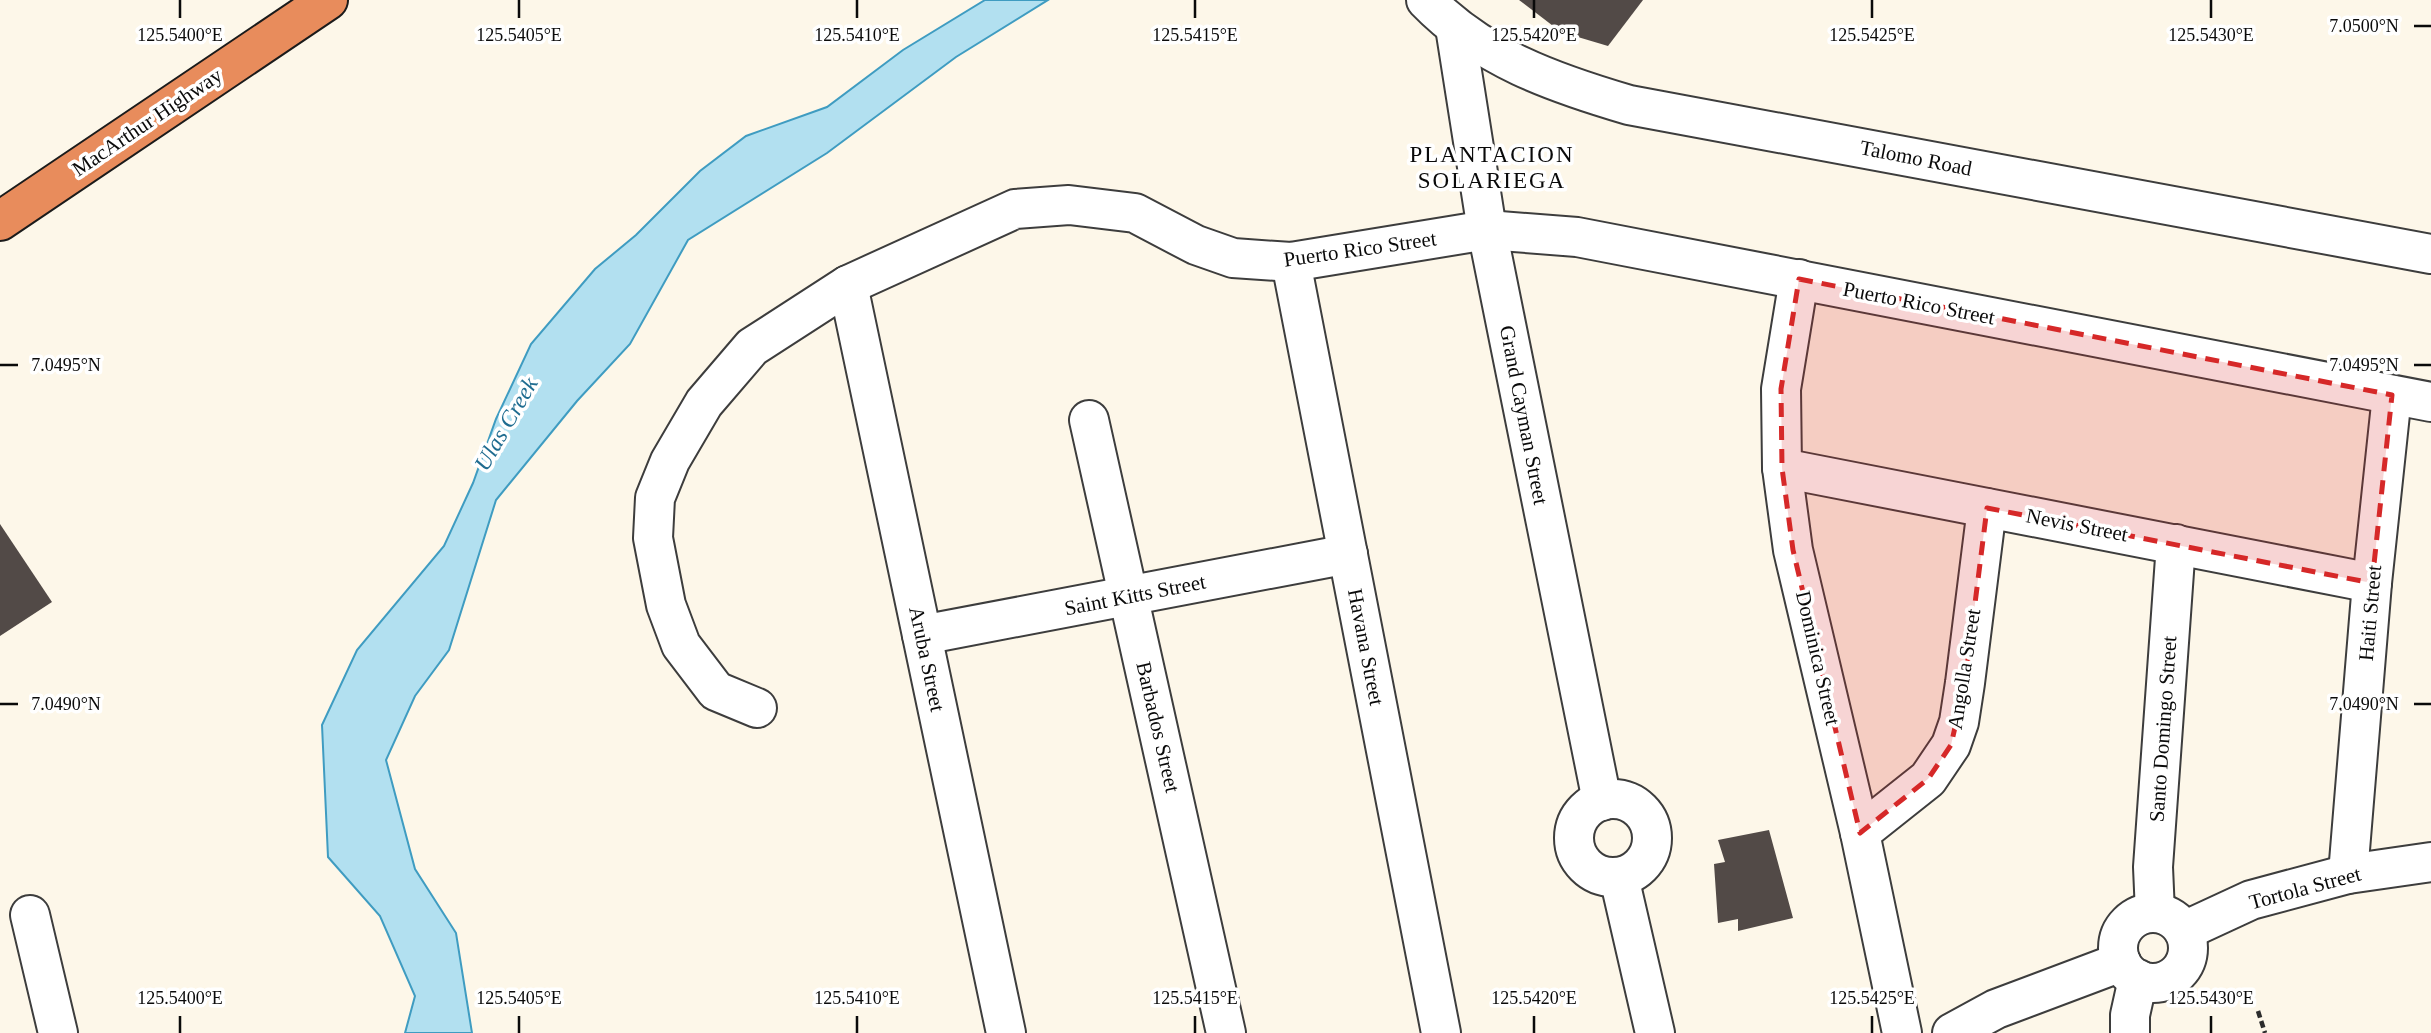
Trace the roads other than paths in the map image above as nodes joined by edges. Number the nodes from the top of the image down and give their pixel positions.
1 (328, 0) edge
2 (1426, 0) edge
3 (1455, 27) junction
4 (0, 221) edge
5 (1487, 230) junction
6 (2431, 254) edge
7 (1291, 262) junction
8 (1799, 279) junction
9 (848, 285) junction
10 (2392, 395) junction
11 (2431, 402) edge
12 (1089, 420) dead end
13 (1782, 468) junction
14 (1987, 508) junction
15 (2176, 544) junction
16 (1348, 554) junction
17 (2372, 583) junction
18 (1128, 596) junction
19 (922, 635) junction
20 (757, 708) dead end
21 (1602, 801) junction
22 (1860, 833) junction
23 (2431, 862) edge
24 (2348, 874) junction
25 (1619, 877) junction
26 (30, 915) dead end
27 (2170, 922) junction
28 (2130, 971) junction
29 (58, 1033) edge
30 (1006, 1033) edge
31 (1226, 1033) edge
32 (1441, 1033) edge
33 (1655, 1033) edge
34 (1902, 1033) edge
35 (1952, 1033) edge
36 (2130, 1033) edge

1 - 4 highway, MacArthur Highway
2 - 3 street, Talomo Road
3 - 5 street, Grand Cayman Street
3 - 6 street, Talomo Road
5 - 7 street, Puerto Rico Street
5 - 8 street, Puerto Rico Street
5 - 21 street, Grand Cayman Street
7 - 9 street, Puerto Rico Street
7 - 16 street, Havana Street
8 - 10 street, Puerto Rico Street
8 - 13 street, Dominica Street
9 - 19 street, Aruba Street
9 - 20 street, Puerto Rico Street
10 - 11 street, Puerto Rico Street
10 - 17 street, Haiti Street
12 - 18 street, Barbados Street
13 - 14 street, Nevis Street
13 - 22 street, Dominica Street
14 - 15 street, Nevis Street
14 - 22 street, Angolla Street
15 - 17 street, Nevis Street
15 - 27 street, Santo Domingo Street
16 - 18 street, Saint Kitts Street
16 - 32 street, Havana Street
17 - 24 street, Haiti Street
18 - 19 street, Saint Kitts Street
18 - 31 street, Barbados Street
19 - 30 street, Aruba Street
21 - 25 street
21 - 25 street
22 - 34 street, Dominica Street
23 - 24 street, Tortola Street
24 - 27 street, Tortola Street
25 - 33 street
26 - 29 street
27 - 28 street
27 - 28 street
28 - 35 street
28 - 36 street

